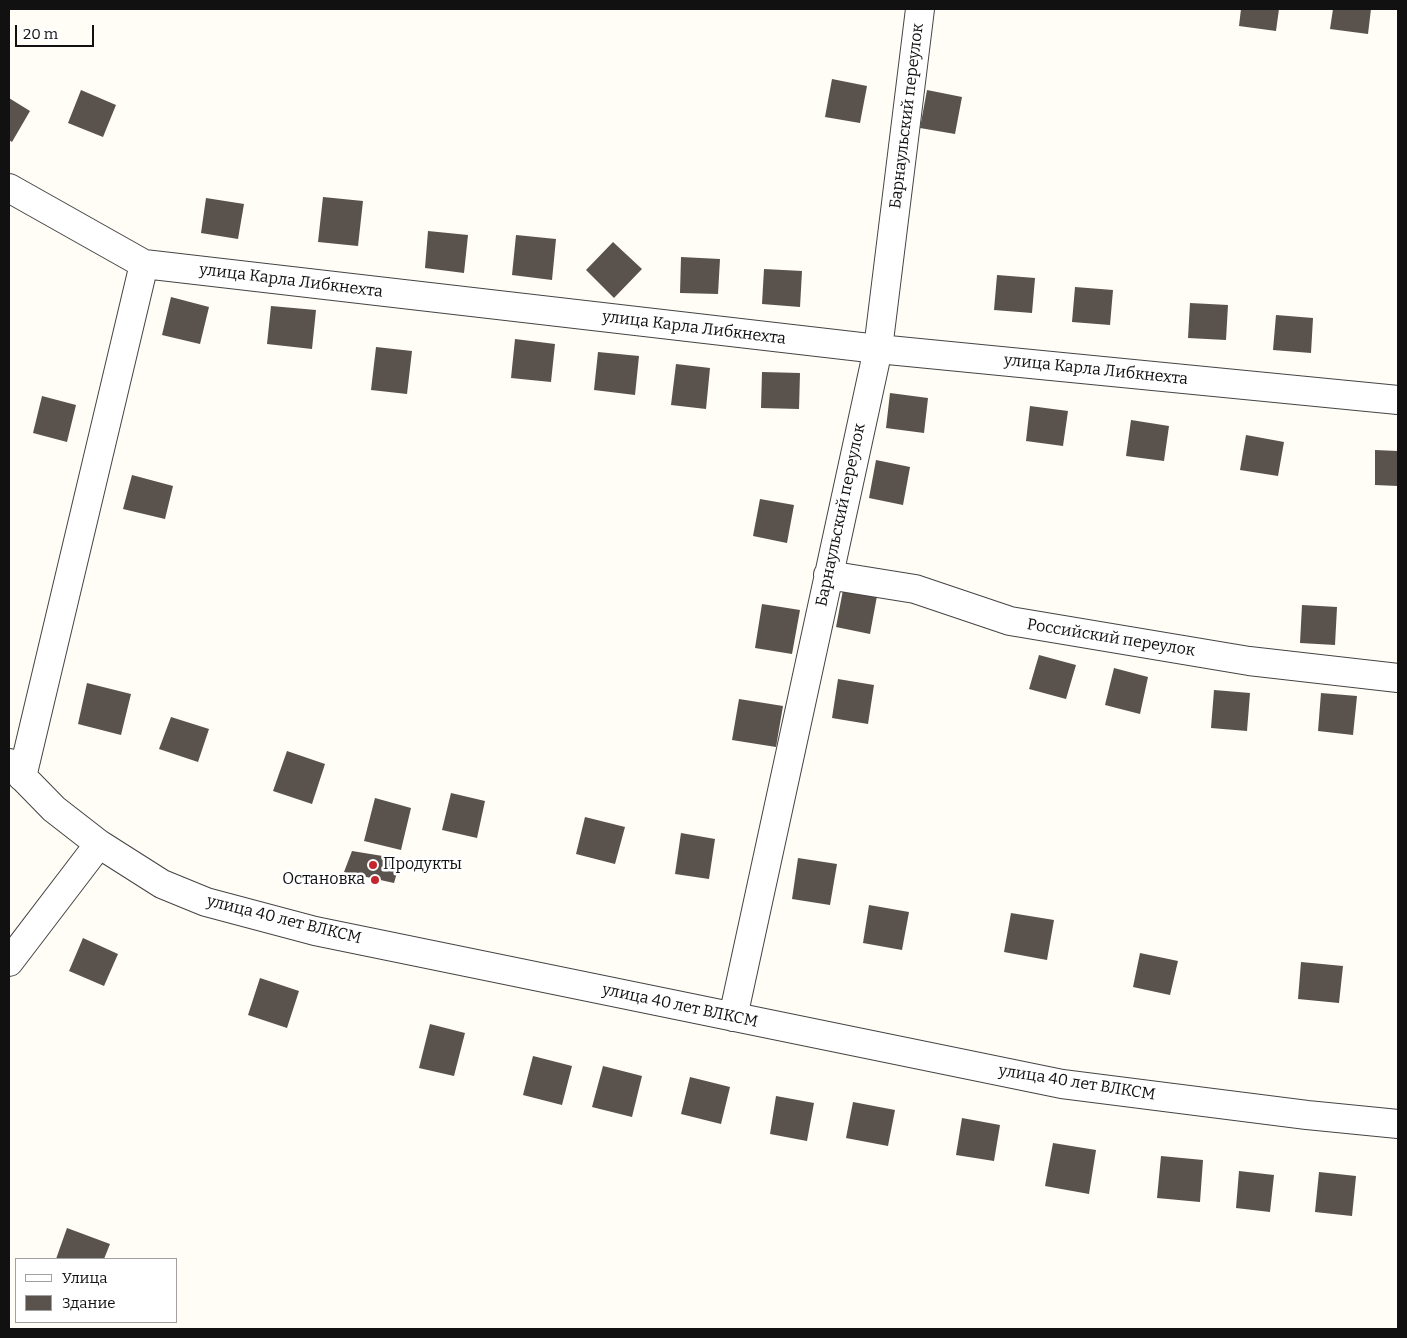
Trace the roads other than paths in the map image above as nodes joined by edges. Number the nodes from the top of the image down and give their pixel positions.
1 (920, 9) edge
2 (9, 188) edge
3 (144, 264) junction
4 (878, 349) junction
5 (1398, 400) edge
6 (828, 575) junction
7 (1398, 678) edge
8 (16, 770) edge
9 (99, 844) junction
10 (9, 962) edge
11 (734, 1017) junction
12 (1398, 1124) edge

1 - 4 street, Барнаульский переулок
2 - 3 street, улица Карла Либкнехта
3 - 4 street, улица Карла Либкнехта
3 - 8 street
4 - 5 street, улица Карла Либкнехта
4 - 6 street, Барнаульский переулок
6 - 7 street, Российский переулок
6 - 11 street, Барнаульский переулок
8 - 9 street, улица 40 лет ВЛКСМ
9 - 10 street
9 - 11 street, улица 40 лет ВЛКСМ
11 - 12 street, улица 40 лет ВЛКСМ

